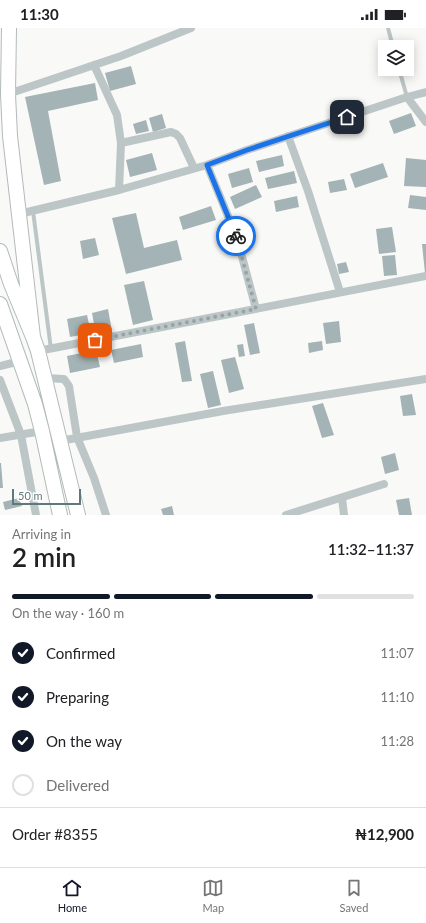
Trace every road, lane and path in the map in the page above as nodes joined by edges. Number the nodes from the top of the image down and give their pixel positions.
1 (191, 28) edge
2 (388, 28) edge
3 (9, 32) edge
4 (391, 40) edge
5 (0, 60) edge
6 (94, 65) junction
7 (401, 76) edge
8 (426, 92) edge
9 (8, 94) junction
10 (407, 97) junction
11 (426, 122) edge
12 (288, 136) junction
13 (121, 143) junction
14 (207, 165) junction
15 (194, 168) junction
16 (119, 190) junction
17 (33, 210) junction
18 (19, 214) junction
19 (0, 251) edge
20 (426, 276) edge
21 (340, 292) junction
22 (0, 304) edge
23 (256, 309) junction
24 (33, 337) junction
25 (44, 350) junction
26 (20, 361) junction
27 (0, 366) edge
28 (45, 378) junction
29 (426, 379) edge
30 (0, 380) edge
31 (42, 431) junction
32 (21, 435) junction
33 (77, 437) junction
34 (0, 438) edge
35 (60, 441) junction
36 (384, 484) dead end
37 (342, 498) junction
38 (36, 515) edge
39 (60, 515) edge
40 (78, 515) edge
41 (106, 515) edge
42 (286, 515) edge
43 (344, 515) edge

1 - 6 street
2 - 4 lane
3 - 5 highway
3 - 9 highway
6 - 9 street
6 - 13 street
7 - 10 lane
8 - 10 street
9 - 18 highway
10 - 11 street
10 - 12 street
12 - 14 street
12 - 21 street
13 - 15 street
13 - 16 street
14 - 15 street
14 - 23 street
15 - 16 street
16 - 17 street
17 - 18 street
17 - 25 lane
18 - 24 highway
19 - 24 highway
20 - 21 street
21 - 23 street
22 - 26 highway
23 - 25 street
24 - 25 highway
25 - 28 highway
26 - 27 street
26 - 31 highway
28 - 33 street
28 - 35 highway
29 - 33 street
30 - 32 street
31 - 32 street
31 - 39 highway
32 - 34 street
32 - 38 street
33 - 35 street
33 - 41 street
35 - 40 highway
36 - 37 street
37 - 42 street
37 - 43 street

